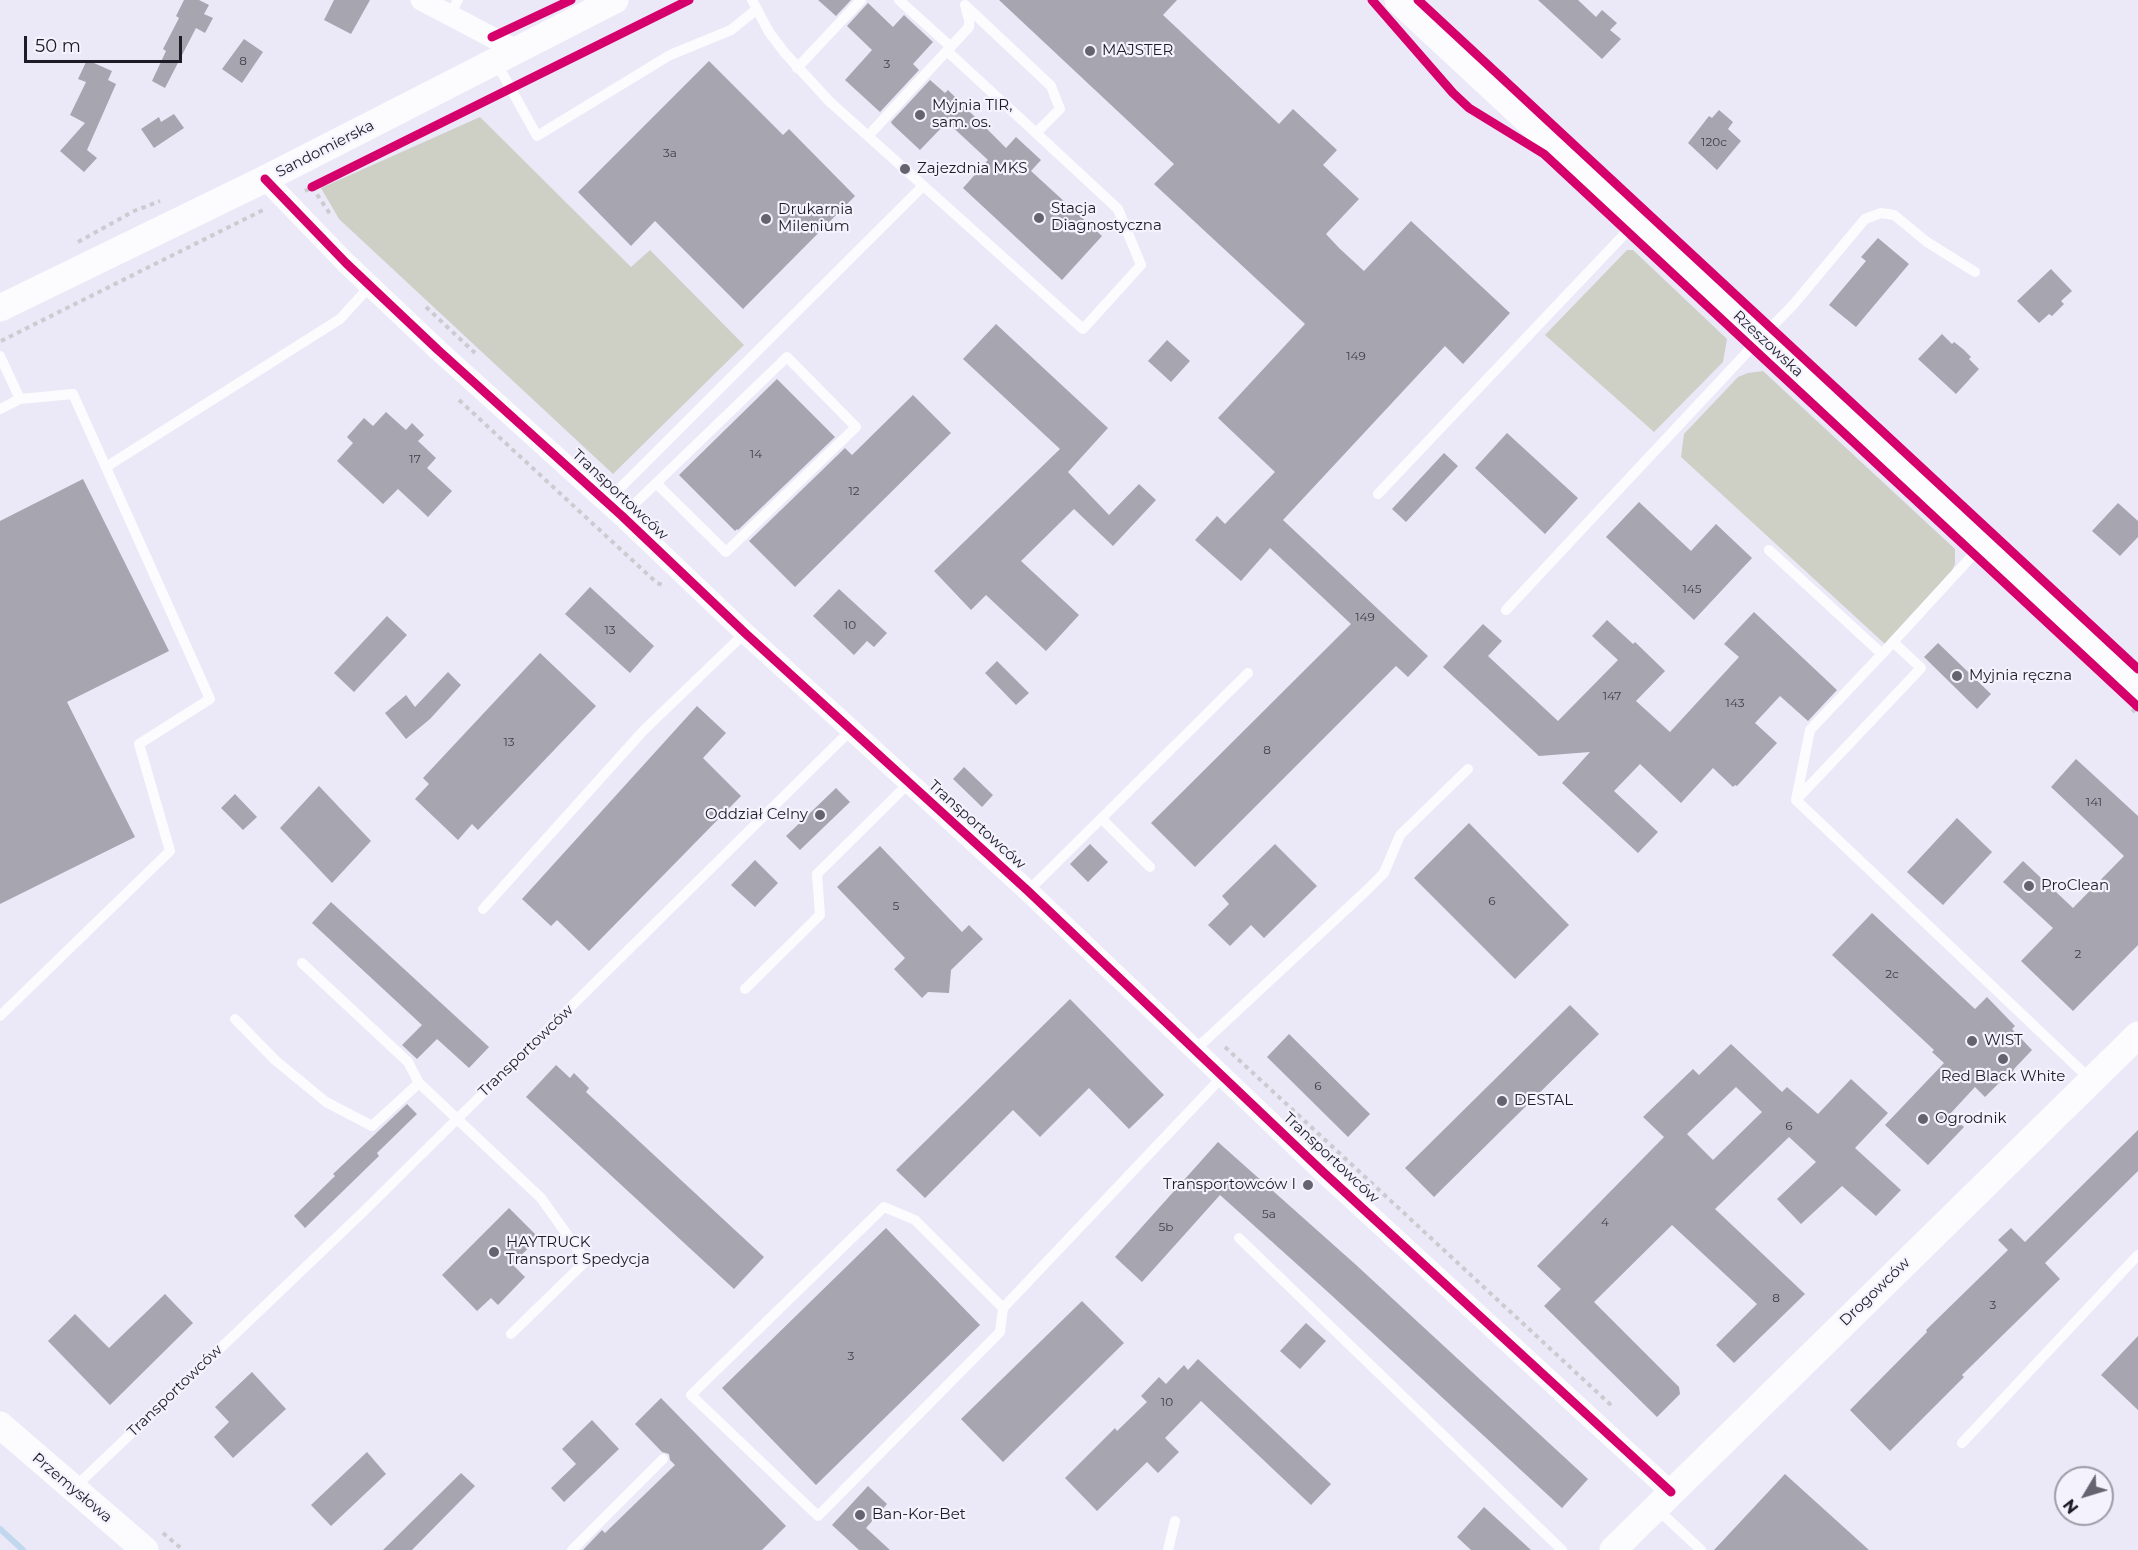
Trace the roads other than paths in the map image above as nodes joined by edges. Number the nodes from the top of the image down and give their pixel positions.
1 (421, 0) edge
2 (615, 0) edge
3 (861, 0) edge
4 (899, 0) edge
5 (1398, 0) edge
6 (963, 3) edge
7 (755, 5) edge
8 (454, 8) edge
9 (949, 49) junction
10 (507, 56) junction
11 (797, 68) junction
12 (1036, 133) junction
13 (868, 136) junction
14 (265, 179) junction
15 (923, 186) junction
16 (1636, 221) junction
17 (1975, 272) dead end
18 (370, 286) junction
19 (0, 308) edge
20 (1761, 338) junction
21 (0, 356) edge
22 (20, 399) junction
23 (0, 409) edge
24 (106, 467) junction
25 (656, 483) junction
26 (1378, 494) dead end
27 (614, 509) junction
28 (1983, 544) junction
29 (1769, 550) dead end
30 (1506, 610) dead end
31 (745, 633) junction
32 (1893, 642) junction
33 (1882, 654) junction
34 (1248, 673) dead end
35 (2136, 699) edge
36 (851, 730) junction
37 (1468, 770) dead end
38 (909, 783) junction
39 (1796, 800) junction
40 (1102, 819) junction
41 (1150, 867) dead end
42 (1028, 891) junction
43 (483, 909) dead end
44 (302, 963) dead end
45 (745, 989) dead end
46 (0, 1016) edge
47 (234, 1019) dead end
48 (2137, 1039) edge
49 (1194, 1050) junction
50 (1222, 1077) junction
51 (2091, 1081) junction
52 (419, 1083) junction
53 (457, 1119) junction
54 (1239, 1238) dead end
55 (2138, 1255) edge
56 (1003, 1308) junction
57 (511, 1334) dead end
58 (0, 1425) edge
59 (1962, 1443) dead end
60 (663, 1459) dead end
61 (73, 1488) junction
62 (1663, 1500) junction
63 (1175, 1521) dead end
64 (145, 1550) edge
65 (572, 1550) edge
66 (1168, 1550) edge
67 (1562, 1550) edge
68 (1613, 1550) edge
69 (1701, 1550) edge

1 - 8 street
2 - 10 street, Sandomierska
3 - 11 lane
4 - 9 lane
5 - 16 street, Rzeszowska
6 - 9 lane
6 - 12 lane
7 - 10 lane
7 - 11 lane
8 - 10 street
9 - 12 lane
9 - 13 lane
10 - 14 street, Sandomierska
11 - 13 lane
12 - 15 lane
13 - 15 lane
14 - 18 street, Transportowców
14 - 19 street, Sandomierska
15 - 27 lane
16 - 20 street, Rzeszowska
16 - 26 lane
17 - 20 lane
18 - 24 lane
18 - 27 street, Transportowców
20 - 28 street, Rzeszowska
20 - 30 lane
21 - 22 lane
22 - 23 lane
22 - 24 lane
24 - 46 lane
25 - 25 lane
25 - 27 lane
27 - 31 street, Transportowców
28 - 32 lane
28 - 35 street, Rzeszowska
29 - 33 lane
31 - 36 street, Transportowców
31 - 43 lane
32 - 33 lane
32 - 39 lane
33 - 39 lane
34 - 40 lane
36 - 38 street, Transportowców
36 - 53 lane, Transportowców
37 - 49 lane
38 - 42 street, Transportowców
38 - 45 lane
39 - 51 lane
40 - 41 lane
40 - 42 lane
42 - 49 street, Transportowców
44 - 52 lane
47 - 52 lane
48 - 51 street, Drogowców
49 - 50 street, Transportowców
50 - 56 lane
50 - 62 street, Transportowców
51 - 62 street, Drogowców
52 - 53 lane
53 - 57 lane
53 - 61 lane, Transportowców
54 - 67 lane
55 - 59 lane
56 - 56 lane
58 - 61 street, Przemysłowa
60 - 65 lane
61 - 64 street, Przemysłowa
62 - 68 street, Drogowców
62 - 69 lane
63 - 66 lane

